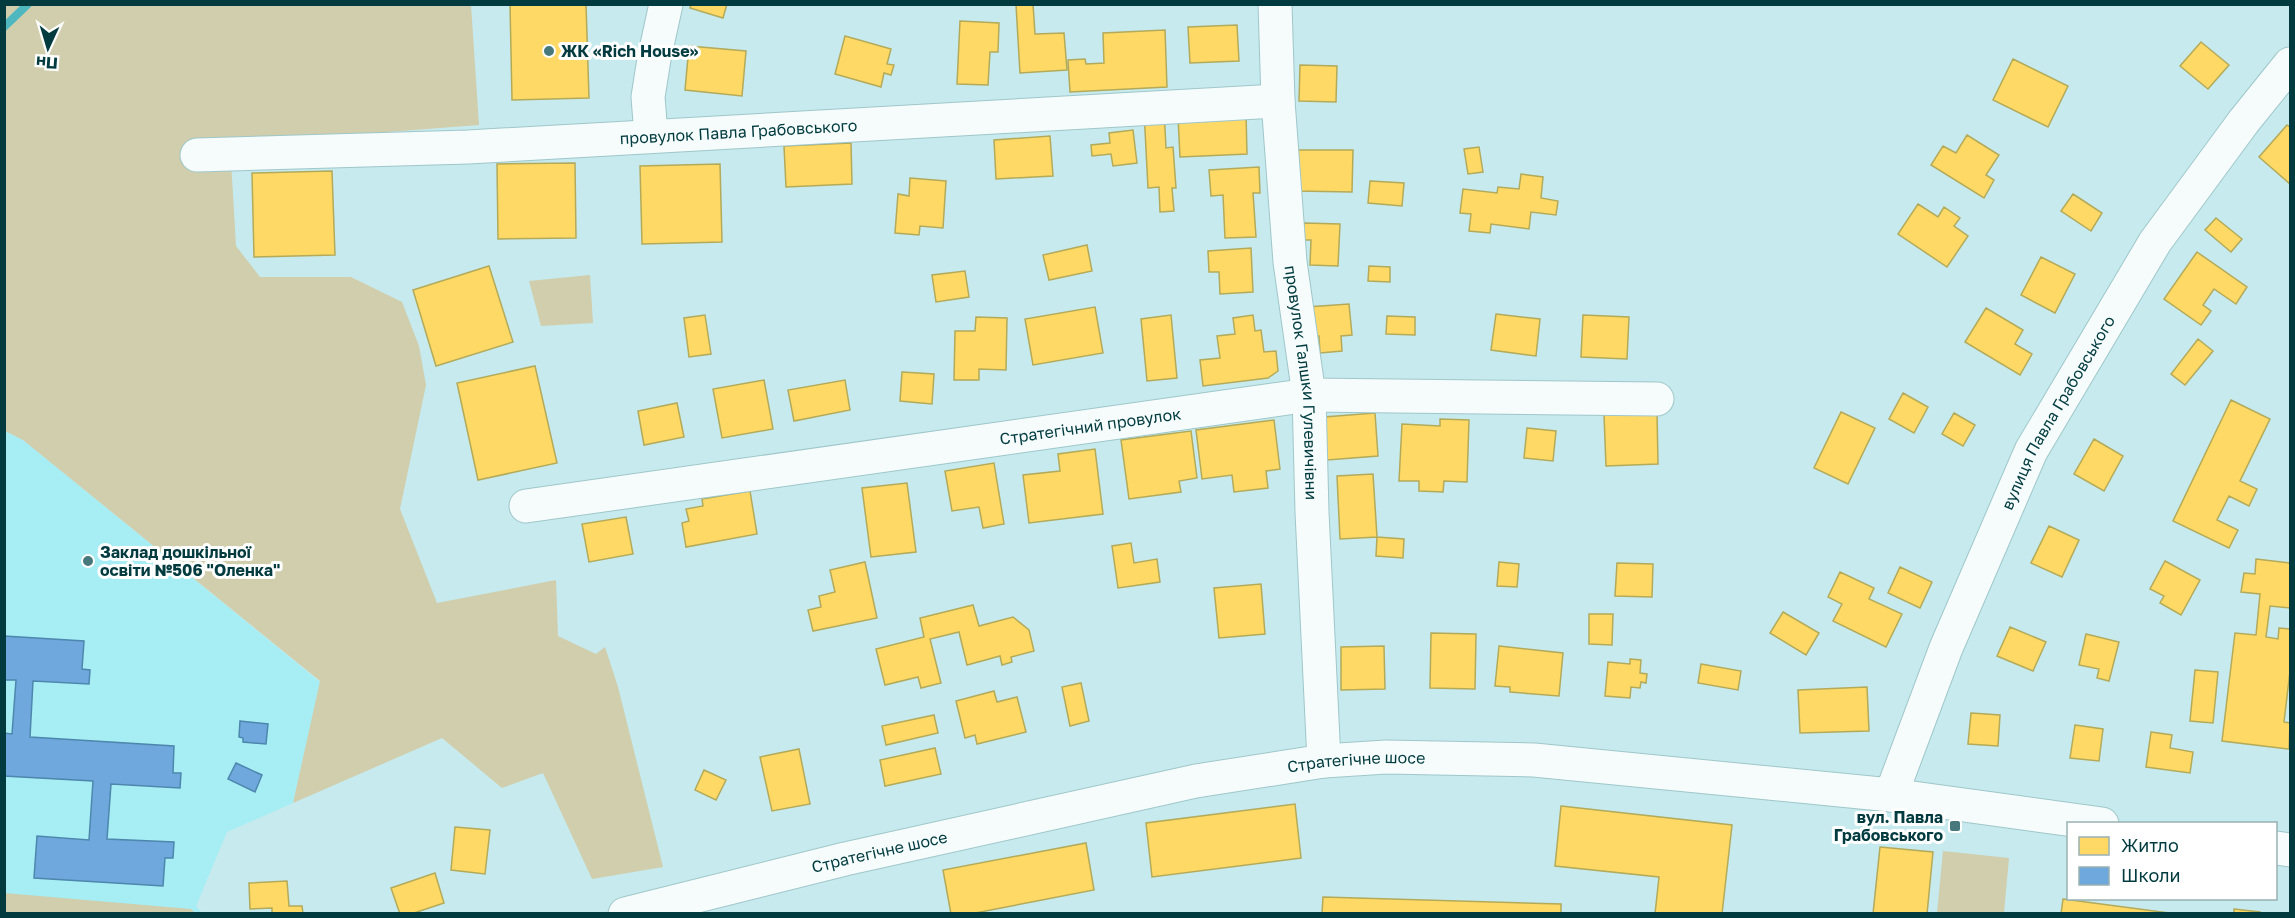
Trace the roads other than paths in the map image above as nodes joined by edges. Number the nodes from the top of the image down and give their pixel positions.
1 (666, 4) edge
2 (1275, 4) edge
3 (2290, 64) edge
4 (1278, 101) junction
5 (651, 135) junction
6 (197, 155) dead end
7 (1309, 395) junction
8 (1657, 399) dead end
9 (526, 506) dead end
10 (1324, 761) junction
11 (1891, 795) junction
12 (2087, 822) edge
13 (625, 914) edge

1 - 5 street
2 - 4 street, провулок Галшки Гулевичівни
3 - 11 street, вулиця Павла Грабовського
4 - 5 street, провулок Павла Грабовського
4 - 7 street, провулок Галшки Гулевичівни
5 - 6 street, провулок Павла Грабовського
7 - 8 street, Стратегічний провулок
7 - 9 street, Стратегічний провулок
7 - 10 street, провулок Галшки Гулевичівни
10 - 11 street, Стратегічне шосе
10 - 13 street, Стратегічне шосе
11 - 12 street, Стратегічне шосе

